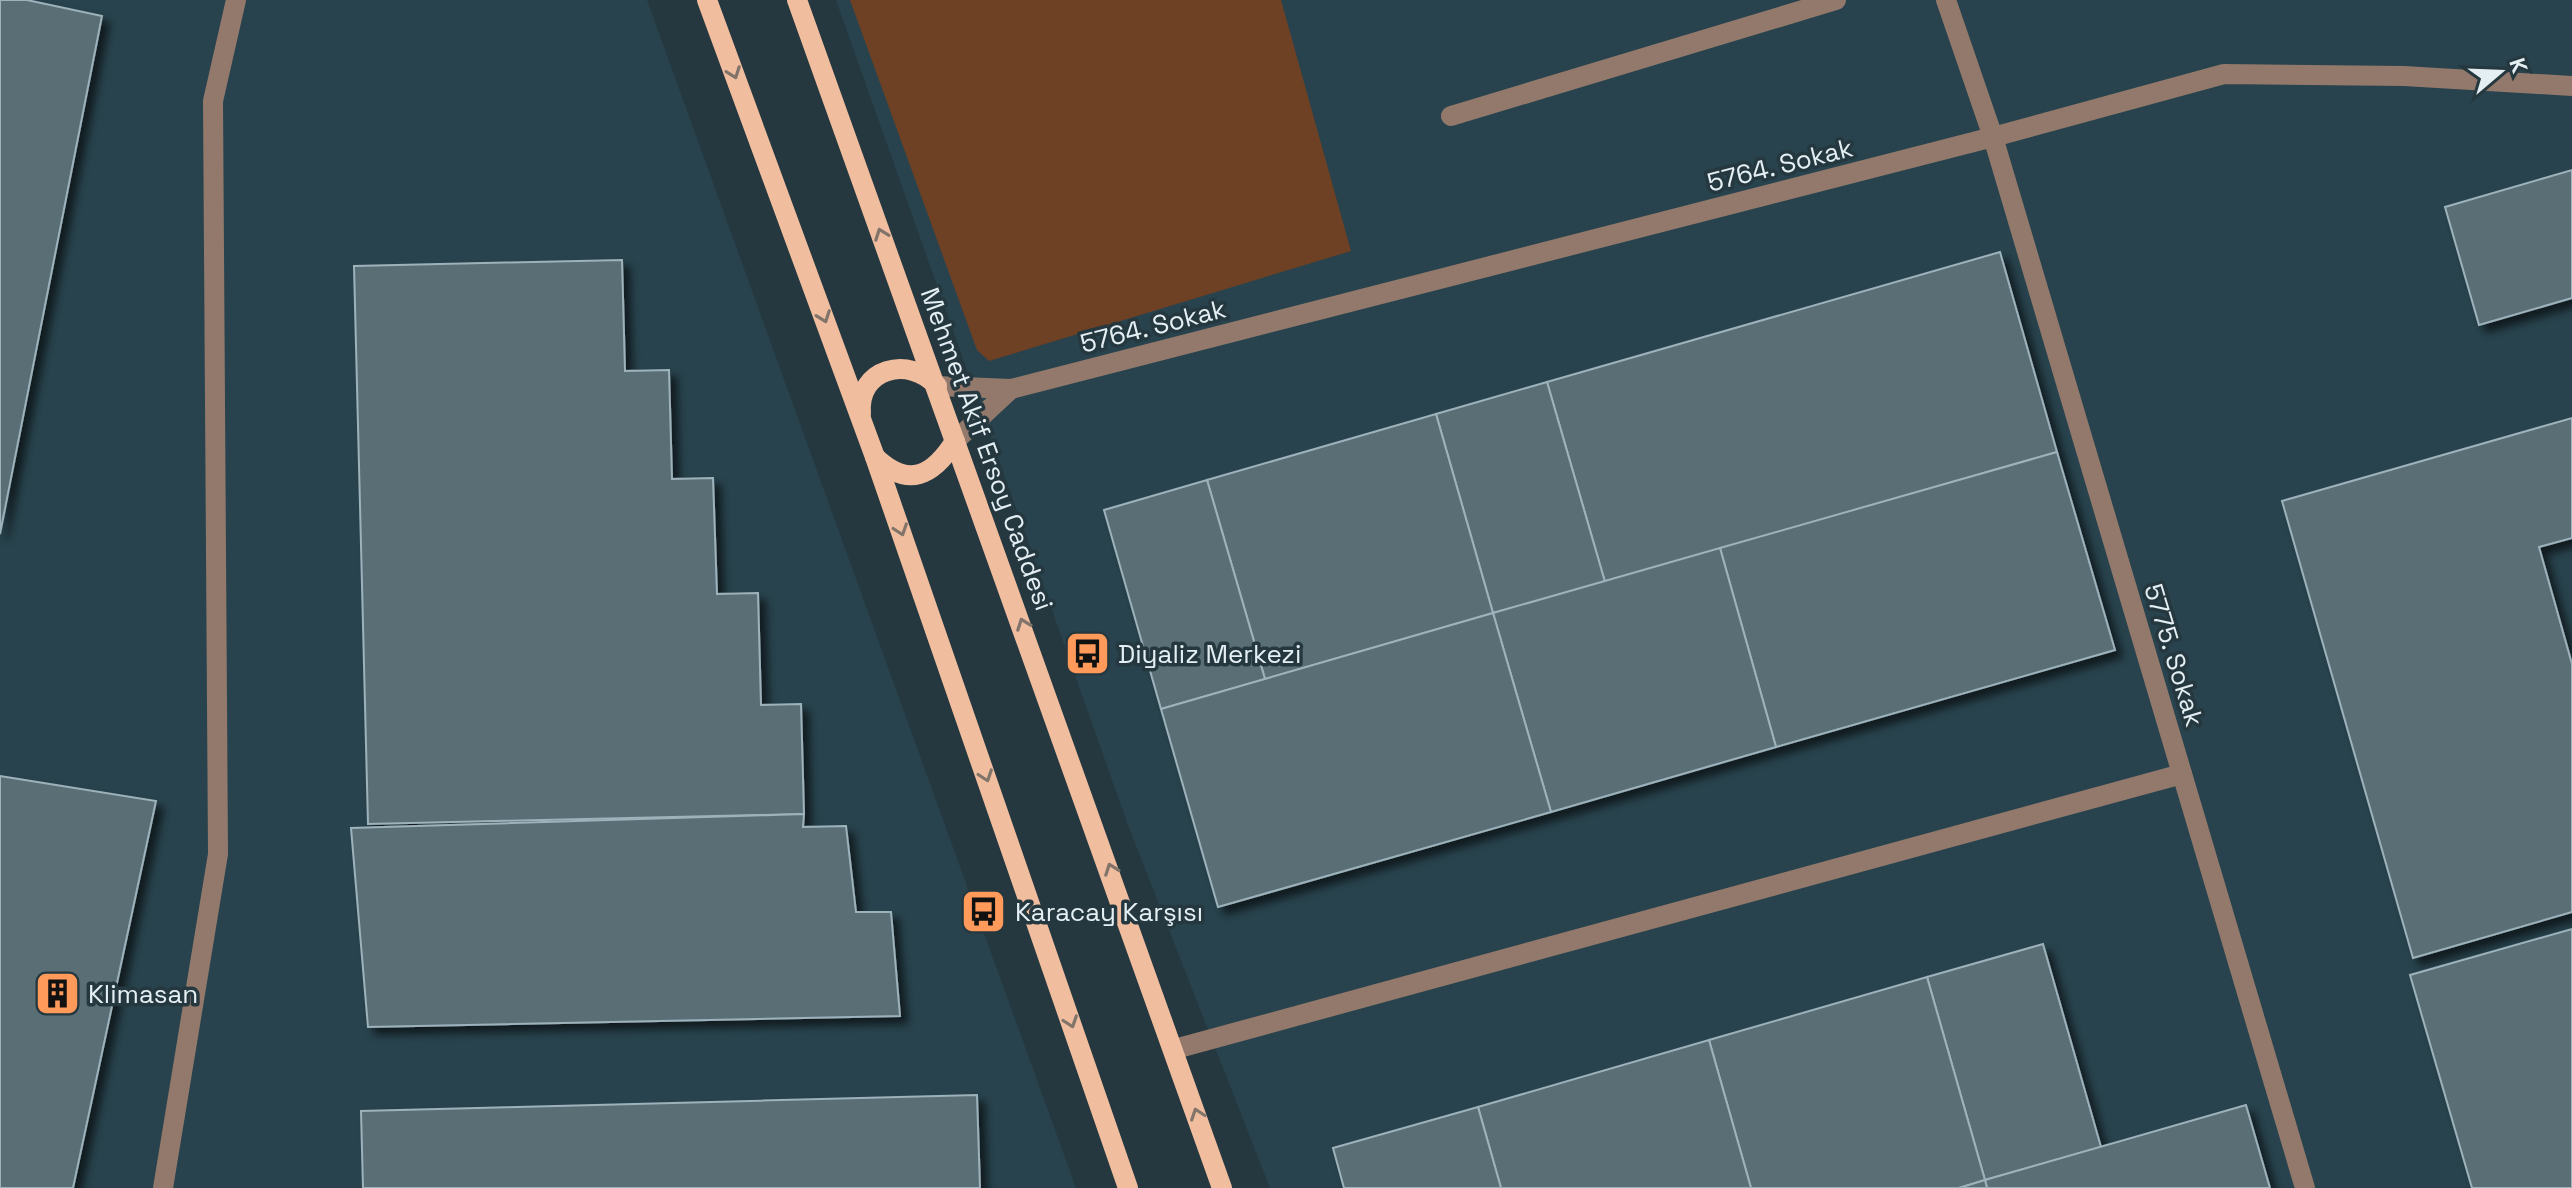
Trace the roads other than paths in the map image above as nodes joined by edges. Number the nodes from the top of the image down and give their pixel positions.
1 (236, 0) edge
2 (707, 0) edge
3 (797, 0) edge
4 (1836, 0) edge
5 (1946, 0) edge
6 (2572, 86) edge
7 (1451, 116) dead end
8 (1993, 137) junction
9 (937, 386) junction
10 (1011, 389) junction
11 (863, 424) junction
12 (955, 441) junction
13 (875, 457) junction
14 (2182, 774) junction
15 (1175, 1049) junction
16 (163, 1188) edge
17 (1128, 1188) edge
18 (1222, 1188) edge
19 (2305, 1188) edge

1 - 16 street
2 -> 11 main road
9 -> 3 main road, Mehmet Akif Ersoy Caddesi
4 - 7 street
5 - 8 street, 5775. Sokak
6 - 8 street, 5764. Sokak
8 - 10 street, 5764. Sokak
8 - 14 street, 5775. Sokak
9 - 10 street
9 - 11 main road
9 - 12 main road, Mehmet Akif Ersoy Caddesi
10 - 12 street
11 - 13 main road
12 - 13 main road
15 -> 12 main road, Mehmet Akif Ersoy Caddesi
13 -> 17 main road
14 - 15 street
14 - 19 street, 5775. Sokak
18 -> 15 main road, Mehmet Akif Ersoy Caddesi

